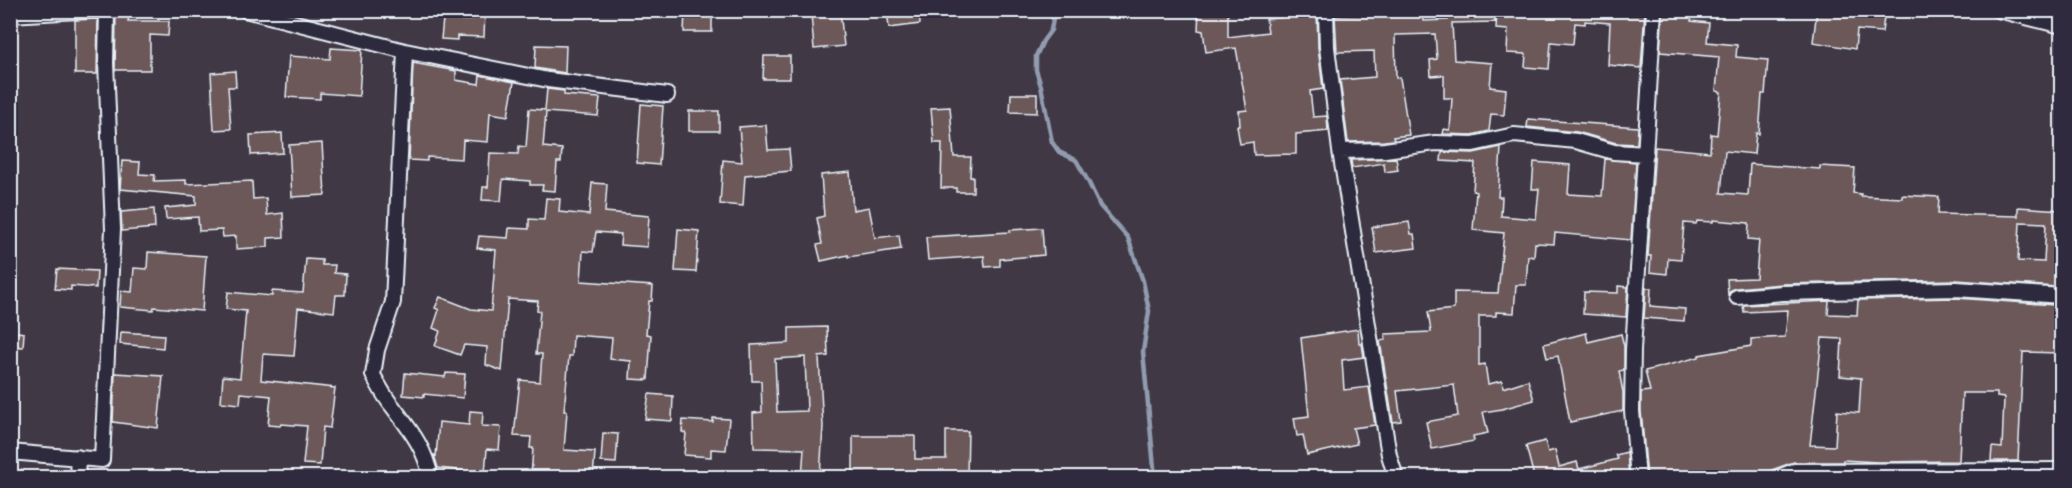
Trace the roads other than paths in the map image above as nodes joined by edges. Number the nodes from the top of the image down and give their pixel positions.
1 (96, 10) edge
2 (107, 10) edge
3 (245, 10) edge
4 (1326, 10) edge
5 (1654, 10) edge
6 (1998, 10) edge
7 (10, 15) edge
8 (2061, 26) edge
9 (405, 51) junction
10 (667, 95) dead end
11 (1340, 151) junction
12 (1646, 154) junction
13 (2061, 296) edge
14 (1737, 297) dead end
15 (10, 452) edge
16 (77, 457) junction
17 (2061, 470) edge
18 (78, 477) edge
19 (431, 477) edge
20 (1396, 477) edge
21 (1638, 477) edge
22 (1776, 477) edge

1 - 7 street
2 - 16 street
3 - 9 street
4 - 11 street
5 - 12 street
6 - 8 street
9 - 10 street
9 - 19 street
11 - 12 street
11 - 20 street
12 - 21 street
13 - 14 street
15 - 16 street
16 - 18 street
17 - 22 street

